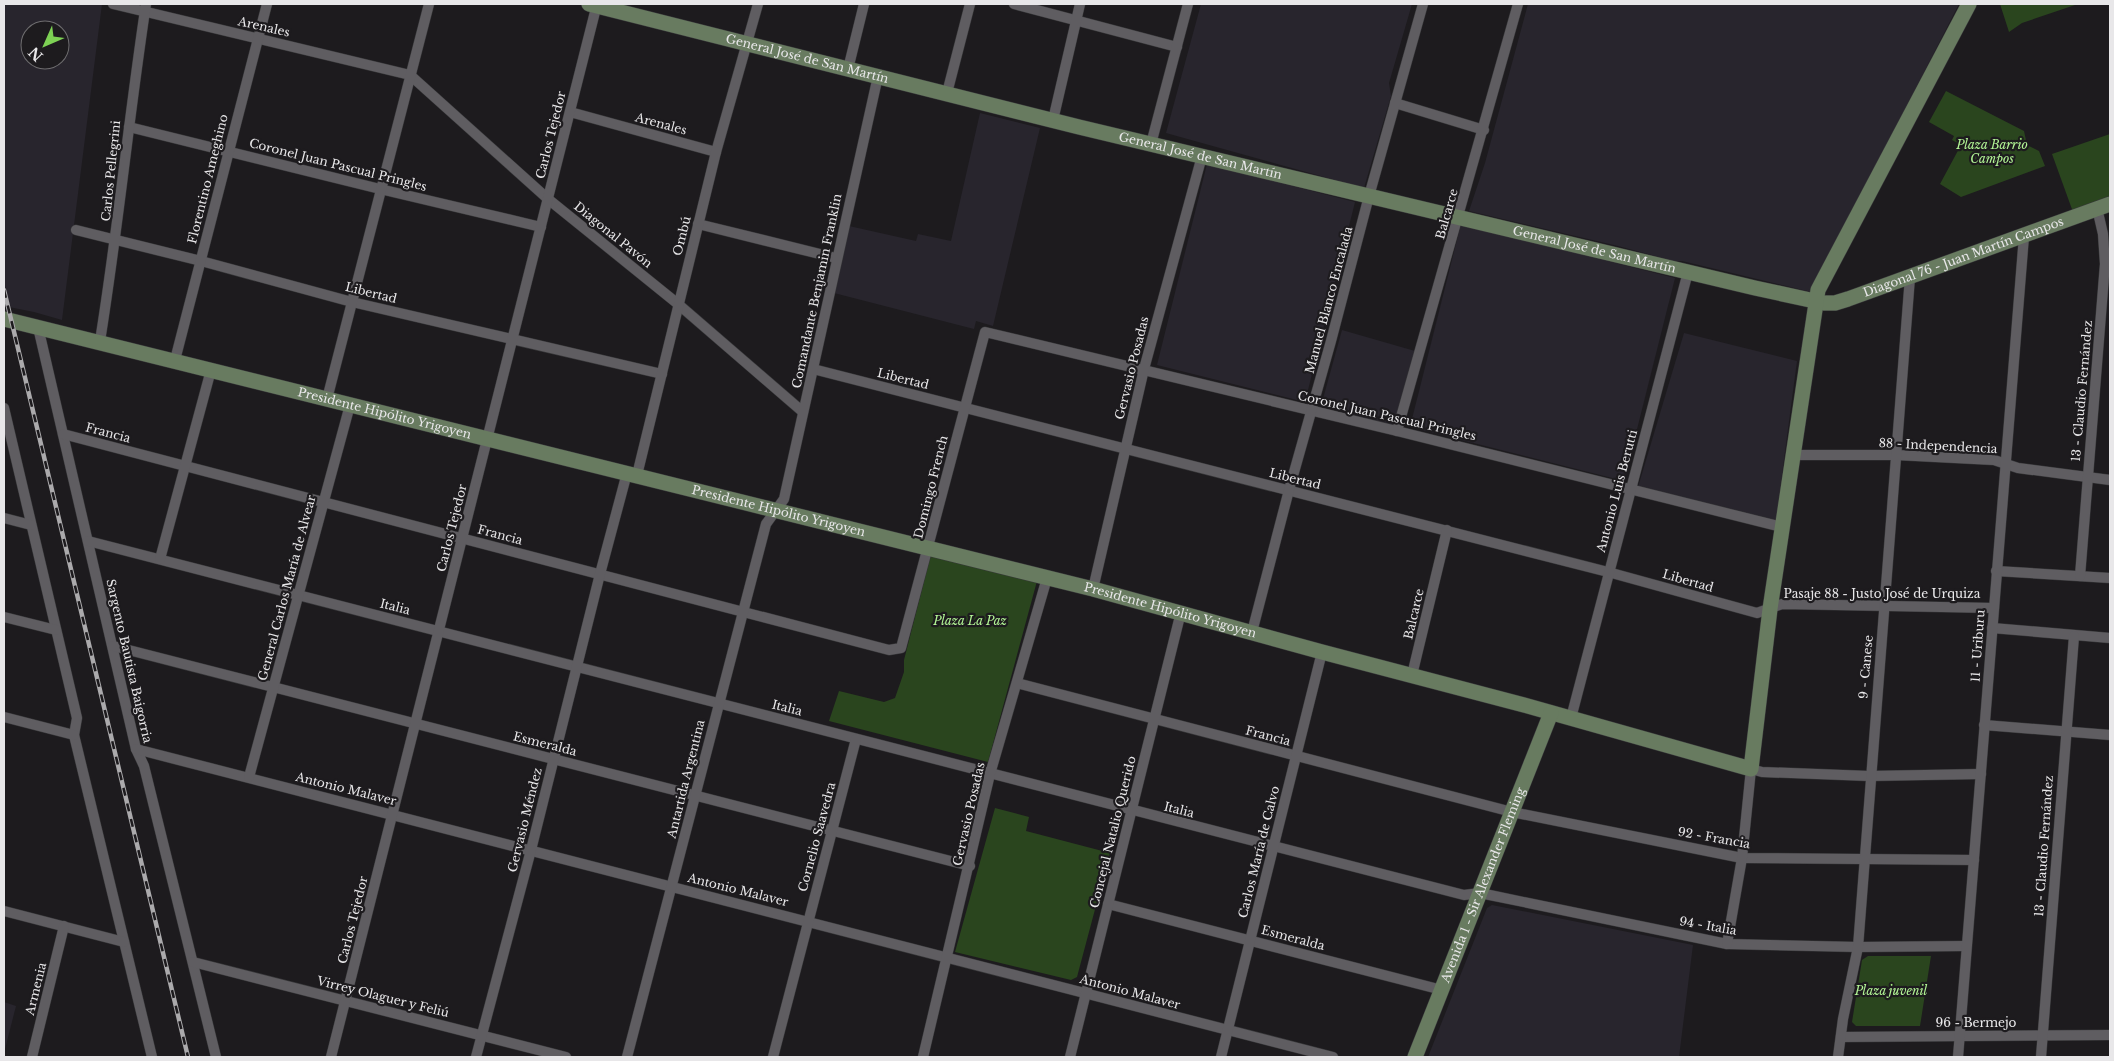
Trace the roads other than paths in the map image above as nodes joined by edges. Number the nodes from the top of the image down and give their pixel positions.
1 (112, 4) edge
2 (267, 4) edge
3 (429, 4) edge
4 (594, 4) edge
5 (758, 4) edge
6 (864, 4) edge
7 (970, 4) edge
8 (1014, 4) edge
9 (1080, 4) edge
10 (1188, 4) edge
11 (1423, 4) edge
12 (1518, 4) edge
13 (1969, 4) edge
14 (145, 8) edge
15 (1077, 20) junction
16 (257, 38) junction
17 (746, 43) junction
18 (1177, 46) junction
19 (848, 69) junction
20 (410, 75) junction
21 (878, 76) junction
22 (947, 93) junction
23 (1395, 103) junction
24 (570, 112) junction
25 (1053, 120) junction
26 (129, 127) junction
27 (1484, 130) junction
28 (1151, 144) junction
29 (227, 150) junction
30 (716, 152) junction
31 (1202, 156) junction
32 (380, 190) junction
33 (1369, 196) junction
34 (548, 199) junction
35 (2104, 206) edge
36 (1459, 217) junction
37 (698, 224) junction
38 (542, 227) junction
39 (76, 230) dead end
40 (2024, 236) junction
41 (116, 240) junction
42 (836, 258) junction
43 (201, 260) junction
44 (1688, 272) junction
45 (1910, 277) junction
46 (1815, 301) junction
47 (352, 302) junction
48 (678, 304) junction
49 (4, 319) edge
50 (38, 327) junction
51 (985, 332) joint
52 (513, 340) junction
53 (100, 341) junction
54 (175, 360) junction
55 (813, 369) junction
56 (1144, 369) junction
57 (211, 370) junction
58 (662, 374) junction
59 (327, 399) junction
60 (350, 405) junction
61 (4, 408) edge
62 (964, 408) junction
63 (804, 412) junction
64 (1311, 412) junction
65 (5, 421) edge
66 (1398, 431) junction
67 (63, 434) junction
68 (487, 440) junction
69 (1125, 448) junction
70 (1792, 454) junction
71 (1896, 455) junction
72 (2007, 464) junction
73 (185, 466) junction
74 (632, 474) junction
75 (2088, 478) junction
76 (2110, 480) edge
77 (1631, 489) junction
78 (1288, 490) junction
79 (323, 502) junction
80 (776, 510) junction
81 (4, 518) edge
82 (31, 525) junction
83 (1782, 527) junction
84 (1447, 530) junction
85 (463, 538) junction
86 (88, 541) junction
87 (928, 549) junction
88 (160, 559) junction
89 (1996, 571) junction
90 (1608, 572) junction
91 (600, 574) junction
92 (2080, 576) junction
93 (1047, 578) junction
94 (2110, 578) edge
95 (1093, 589) junction
96 (298, 595) junction
97 (1883, 607) junction
98 (1770, 608) junction
99 (1994, 608) junction
100 (743, 611) junction
101 (1181, 612) junction
102 (4, 616) edge
103 (1992, 628) junction
104 (56, 630) junction
105 (439, 632) junction
106 (1252, 632) junction
107 (2074, 636) junction
108 (2110, 638) edge
109 (113, 646) junction
110 (901, 648) joint
111 (1322, 652) junction
112 (576, 667) junction
113 (1412, 675) junction
114 (1017, 683) junction
115 (274, 687) junction
116 (718, 704) junction
117 (1551, 713) junction
118 (4, 717) edge
119 (1571, 718) junction
120 (1154, 719) junction
121 (416, 724) junction
122 (1984, 726) junction
123 (2065, 730) junction
124 (74, 735) junction
125 (2110, 735) edge
126 (856, 739) junction
127 (136, 749) junction
128 (1295, 756) junction
129 (554, 759) junction
130 (1751, 769) junction
131 (990, 774) junction
132 (1981, 774) junction
133 (1869, 776) junction
134 (250, 778) junction
135 (695, 795) junction
136 (1130, 810) junction
137 (1512, 812) junction
138 (393, 814) junction
139 (832, 830) junction
140 (1273, 847) junction
141 (531, 850) junction
142 (1742, 858) junction
143 (1864, 860) junction
144 (1974, 860) junction
145 (970, 866) junction
146 (672, 886) junction
147 (1480, 893) junction
148 (1108, 904) junction
149 (4, 911) edge
150 (808, 921) junction
151 (64, 926) junction
152 (1250, 940) junction
153 (124, 942) junction
154 (1727, 944) junction
155 (1966, 946) junction
156 (1858, 947) junction
157 (947, 957) junction
158 (193, 962) junction
159 (1442, 990) junction
160 (1086, 993) junction
161 (345, 1001) junction
162 (1228, 1031) junction
163 (481, 1035) junction
164 (2042, 1035) junction
165 (2110, 1035) edge
166 (1959, 1036) junction
167 (1841, 1037) junction
168 (32, 1057) edge
169 (152, 1057) edge
170 (216, 1057) edge
171 (331, 1057) edge
172 (476, 1057) edge
173 (566, 1057) edge
174 (627, 1057) edge
175 (773, 1057) edge
176 (923, 1057) edge
177 (1070, 1057) edge
178 (1221, 1057) edge
179 (1333, 1057) edge
180 (1415, 1057) edge
181 (1838, 1057) edge
182 (1958, 1057) edge
183 (2041, 1057) edge

1 - 14 street, Arenales
2 - 16 street, Florentino Ameghino
3 - 20 street
4 - 17 street, General José de San Martín
4 - 24 street, Carlos Tejedor
5 - 17 street, Ombú
6 - 19 street
7 - 22 street
8 - 15 street
9 - 15 street
10 - 18 street
11 - 23 street, Manuel Blanco Encalada
12 - 27 street, Balcarce
13 - 46 street
14 - 16 street, Arenales
14 - 26 street, Carlos Pellegrini
15 - 18 street
15 - 25 street
16 - 20 street, Arenales
16 - 29 street, Florentino Ameghino
17 - 19 street, General José de San Martín
17 - 30 street, Ombú
18 - 28 street
19 - 21 street, General José de San Martín
20 - 32 street
20 - 34 street, Diagonal Pavón
21 - 22 street, General José de San Martín
21 - 42 street, Comandante Benjamin Franklin
22 - 25 street, General José de San Martín
23 - 27 street
23 - 33 street, Manuel Blanco Encalada
24 - 30 street, Arenales
24 - 34 street, Carlos Tejedor
25 - 28 street, General José de San Martín
26 - 29 street, Coronel Juan Pascual Pringles
26 - 41 street, Carlos Pellegrini
27 - 36 street, Balcarce
28 - 31 street, General José de San Martín
29 - 32 street, Coronel Juan Pascual Pringles
29 - 43 street, Florentino Ameghino
30 - 37 street, Ombú
31 - 33 street, General José de San Martín
31 - 56 street, Gervasio Posadas
32 - 38 street, Coronel Juan Pascual Pringles
32 - 47 street
33 - 36 street, General José de San Martín
33 - 64 street, Manuel Blanco Encalada
34 - 38 street, Carlos Tejedor
34 - 48 street, Diagonal Pavón
35 - 40 street, Diagonal 76 - Juan Martín Campos
35 - 75 street, 13 - Claudio Fernández
36 - 44 street, General José de San Martín
36 - 66 street, Balcarce
37 - 42 street
37 - 48 street, Ombú
38 - 52 street, Carlos Tejedor
39 - 41 street, Libertad
40 - 45 street, Diagonal 76 - Juan Martín Campos
40 - 72 street, 11 - Uriburu
41 - 43 street, Libertad
41 - 53 street, Carlos Pellegrini
42 - 55 street, Comandante Benjamin Franklin
43 - 47 street, Libertad
43 - 54 street, Florentino Ameghino
44 - 46 street, General José de San Martín
44 - 77 street, Antonio Luis Berutti
45 - 46 street, Diagonal 76 - Juan Martín Campos
45 - 71 street, 9 - Canese
46 - 70 street
47 - 52 street, Libertad
47 - 59 street
48 - 58 street, Ombú
48 - 63 street, Diagonal Pavón
49 - 50 street, Presidente Hipólito Yrigoyen
50 - 53 street, Presidente Hipólito Yrigoyen
50 - 67 street, Sargento Bautista Baigorria
51 - 56 street, Coronel Juan Pascual Pringles
51 - 62 street, Domingo French
52 - 58 street, Libertad
52 - 68 street, Carlos Tejedor
53 - 54 street, Presidente Hipólito Yrigoyen
54 - 57 street, Presidente Hipólito Yrigoyen
55 - 62 street, Libertad
55 - 63 street, Comandante Benjamin Franklin
56 - 64 street, Coronel Juan Pascual Pringles
56 - 69 street, Gervasio Posadas
57 - 59 street, Presidente Hipólito Yrigoyen
57 - 73 street
58 - 74 street, Ombú
59 - 60 street, Presidente Hipólito Yrigoyen
60 - 68 street, Presidente Hipólito Yrigoyen
60 - 79 street, General Carlos María de Alvear
61 - 65 street
62 - 69 street, Libertad
62 - 87 street, Domingo French
63 - 80 street, Comandante Benjamin Franklin
64 - 66 street, Coronel Juan Pascual Pringles
64 - 78 street, Manuel Blanco Encalada
65 - 82 street
66 - 77 street, Coronel Juan Pascual Pringles
67 - 73 street, Francia
67 - 86 street, Sargento Bautista Baigorria
68 - 74 street, Presidente Hipólito Yrigoyen
68 - 85 street, Carlos Tejedor
69 - 78 street, Libertad
69 - 95 street, Gervasio Posadas
70 - 71 street, 88 - Independencia
70 - 83 street
71 - 72 street, 88 - Independencia
71 - 97 street, 9 - Canese
72 - 75 street, 88 - Independencia
72 - 89 street, 11 - Uriburu
73 - 79 street, Francia
73 - 88 street
74 - 80 street, Presidente Hipólito Yrigoyen
74 - 91 street, Gervasio Méndez
75 - 76 street, 88 - Independencia
75 - 92 street, 13 - Claudio Fernández
77 - 83 street, Coronel Juan Pascual Pringles
77 - 90 street, Antonio Luis Berutti
78 - 84 street, Libertad
78 - 106 street, Manuel Blanco Encalada
79 - 85 street, Francia
79 - 96 street, General Carlos María de Alvear
80 - 87 street, Presidente Hipólito Yrigoyen
80 - 100 street, Antartida Argentina
81 - 82 street
82 - 104 street
83 - 98 street
84 - 90 street, Libertad
84 - 113 street, Balcarce
85 - 91 street, Francia
85 - 105 street, Carlos Tejedor
86 - 88 street, Italia
86 - 109 street, Sargento Bautista Baigorria
87 - 93 street, Presidente Hipólito Yrigoyen
87 - 110 street, Domingo French
88 - 96 street, Italia
89 - 92 street
89 - 99 street, 11 - Uriburu
90 - 98 street, Libertad
90 - 119 street, Antonio Luis Berutti
91 - 100 street, Francia
91 - 112 street, Gervasio Méndez
92 - 94 street
93 - 95 street, Presidente Hipólito Yrigoyen
93 - 114 street, Gervasio Posadas
95 - 101 street, Presidente Hipólito Yrigoyen
96 - 105 street, Italia
96 - 115 street, General Carlos María de Alvear
97 - 98 street, Pasaje 88 - Justo José de Urquiza
97 - 99 street, Pasaje 88 - Justo José de Urquiza
97 - 133 street, 9 - Canese
98 - 130 street
99 - 103 street, 11 - Uriburu
100 - 110 street, Francia
100 - 116 street, Antartida Argentina
101 - 106 street, Presidente Hipólito Yrigoyen
101 - 120 street, Concejal Natalio Querido
102 - 104 street
103 - 107 street
103 - 122 street, 11 - Uriburu
104 - 124 street
105 - 112 street, Italia
105 - 121 street, Carlos Tejedor
106 - 111 street, Presidente Hipólito Yrigoyen
107 - 108 street
107 - 123 street, 13 - Claudio Fernández
109 - 115 street, Esmeralda
109 - 127 street, Sargento Bautista Baigorria
111 - 113 street, Presidente Hipólito Yrigoyen
111 - 128 street, Carlos María de Calvo
112 - 116 street, Italia
112 - 129 street, Gervasio Méndez
113 - 117 street, Presidente Hipólito Yrigoyen
114 - 120 street, Francia
114 - 131 street, Gervasio Posadas
115 - 121 street, Esmeralda
115 - 134 street, General Carlos María de Alvear
116 - 126 street, Italia
116 - 135 street, Antartida Argentina
117 - 119 street, Presidente Hipólito Yrigoyen
117 - 137 street, Avenida 1 - Sir Alexander Fleming
118 - 124 street
119 - 130 street, Presidente Hipólito Yrigoyen
120 - 128 street, Francia
120 - 136 street, Concejal Natalio Querido
121 - 129 street, Esmeralda
121 - 138 street, Carlos Tejedor
122 - 123 street
122 - 132 street, 11 - Uriburu
123 - 125 street
123 - 164 street, 13 - Claudio Fernández
124 - 153 street
126 - 131 street, Italia
126 - 139 street, Cornelio Saavedra
127 - 134 street, Antonio Malaver
127 - 158 street, Sargento Bautista Baigorria
128 - 137 street, Francia
128 - 140 street, Carlos María de Calvo
129 - 135 street, Esmeralda
129 - 141 street, Gervasio Méndez
130 - 133 street
130 - 142 street
131 - 136 street, Italia
131 - 145 street, Gervasio Posadas
132 - 133 street
132 - 144 street, 11 - Uriburu
133 - 143 street, 9 - Canese
134 - 138 street, Antonio Malaver
135 - 139 street, Esmeralda
135 - 146 street, Antartida Argentina
136 - 140 street, Italia
136 - 148 street, Concejal Natalio Querido
137 - 142 street, 92 - Francia
137 - 147 street, Avenida 1 - Sir Alexander Fleming
138 - 141 street, Antonio Malaver
138 - 161 street, Carlos Tejedor
139 - 145 street, Esmeralda
139 - 150 street, Cornelio Saavedra
140 - 147 street, Italia
140 - 152 street, Carlos María de Calvo
141 - 146 street, Antonio Malaver
141 - 163 street, Gervasio Méndez
142 - 143 street, 92 - Francia
142 - 154 street
143 - 144 street, 92 - Francia
143 - 156 street, 9 - Canese
144 - 155 street, 11 - Uriburu
145 - 157 street, Gervasio Posadas
146 - 150 street, Antonio Malaver
146 - 174 street, Antartida Argentina
147 - 154 street, 94 - Italia
147 - 159 street, Avenida 1 - Sir Alexander Fleming
148 - 152 street, Esmeralda
148 - 160 street, Concejal Natalio Querido
149 - 151 street
150 - 157 street, Antonio Malaver
150 - 175 street, Cornelio Saavedra
151 - 153 street
151 - 168 street, Armenia
152 - 159 street, Esmeralda
152 - 162 street, Carlos María de Calvo
153 - 169 street
154 - 156 street, 94 - Italia
155 - 156 street, 94 - Italia
155 - 166 street, 11 - Uriburu
156 - 167 street, 9 - Canese
157 - 160 street, Antonio Malaver
157 - 176 street, Gervasio Posadas
158 - 161 street, Virrey Olaguer y Feliú
158 - 170 street, Sargento Bautista Baigorria
159 - 180 street, Avenida 1 - Sir Alexander Fleming
160 - 162 street, Antonio Malaver
160 - 177 street, Concejal Natalio Querido
161 - 163 street, Virrey Olaguer y Feliú
161 - 171 street, Carlos Tejedor
162 - 178 street, Carlos María de Calvo
162 - 179 street, Antonio Malaver
163 - 172 street, Gervasio Méndez
163 - 173 street, Virrey Olaguer y Feliú
164 - 165 street, 96 - Bermejo
164 - 166 street, 96 - Bermejo
164 - 183 street, 13 - Claudio Fernández
166 - 167 street, 96 - Bermejo
166 - 182 street, 11 - Uriburu
167 - 181 street, 9 - Canese

